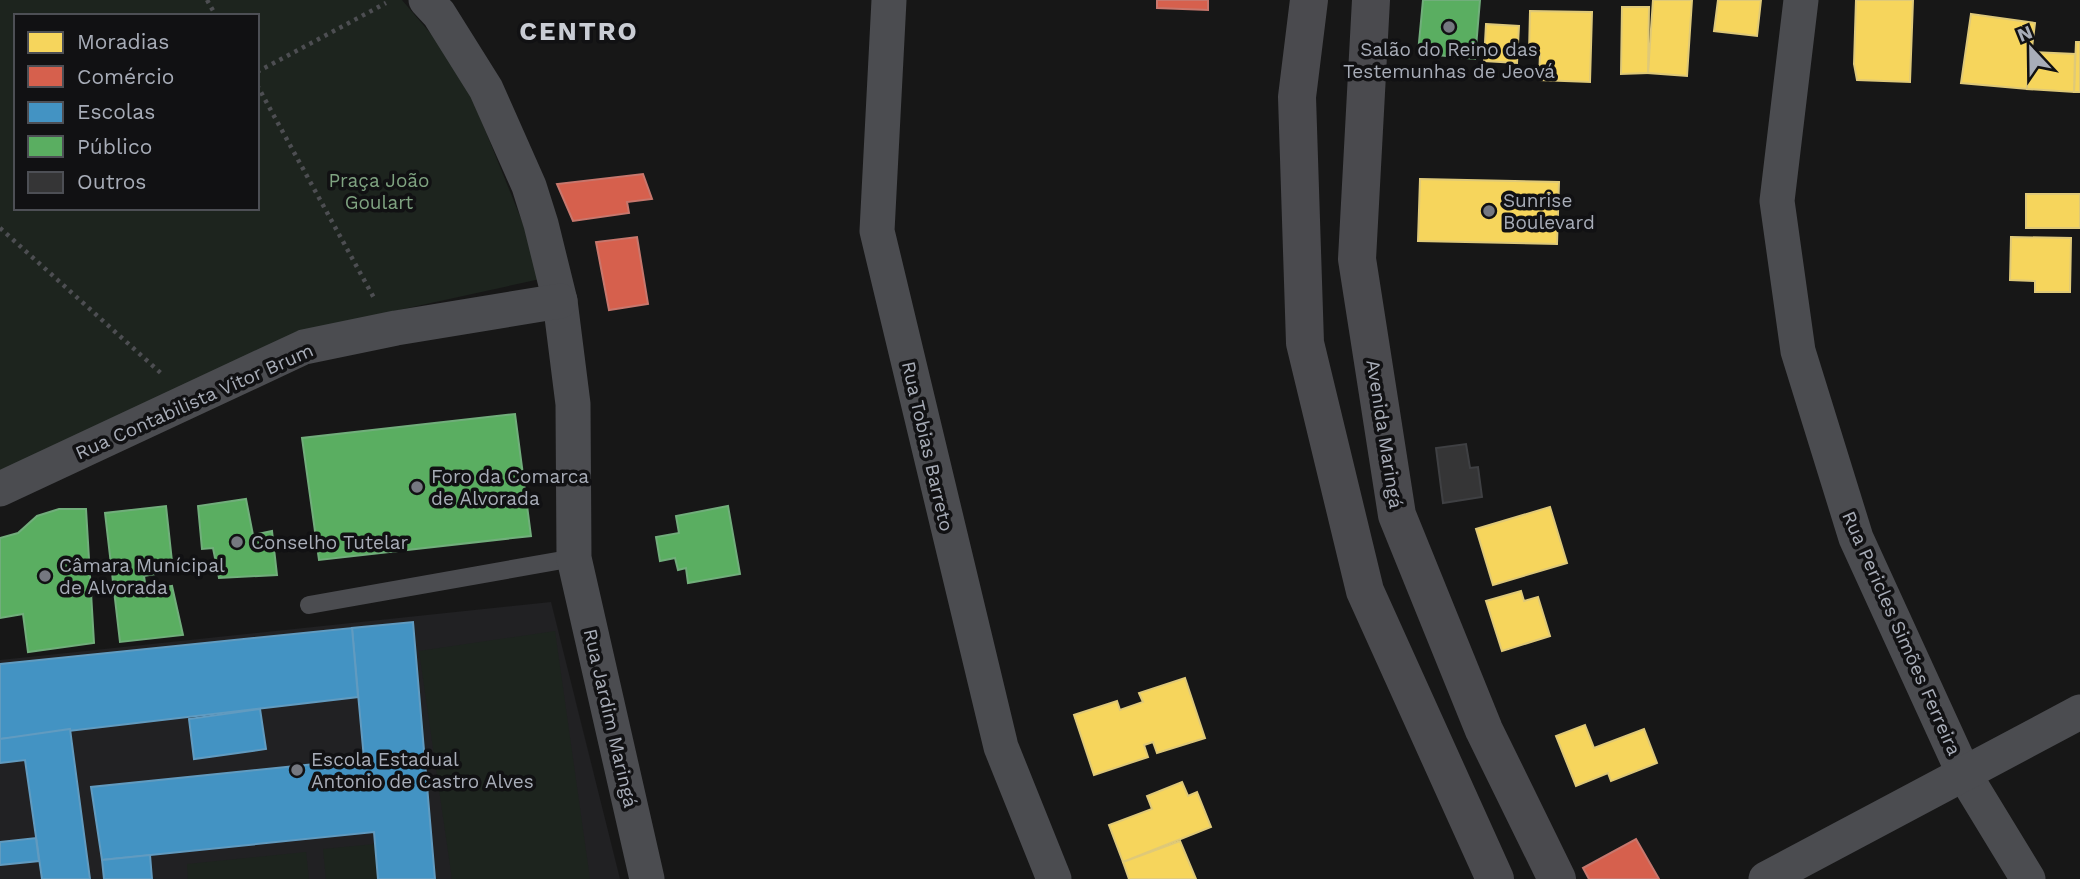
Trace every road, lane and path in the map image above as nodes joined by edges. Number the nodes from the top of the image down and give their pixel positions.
1 (426, 0) edge
2 (889, 0) edge
3 (1309, 0) edge
4 (1371, 0) edge
5 (1801, 0) edge
6 (386, 3) dead end
7 (259, 71) edge
8 (259, 89) edge
9 (0, 228) edge
10 (560, 301) junction
11 (376, 302) dead end
12 (172, 383) dead end
13 (0, 489) edge
14 (574, 558) junction
15 (309, 605) dead end
16 (2080, 712) edge
17 (1964, 774) junction
18 (648, 879) edge
19 (1054, 879) edge
20 (1495, 879) edge
21 (1557, 879) edge
22 (1766, 879) edge
23 (2028, 879) edge

1 - 10 street, Rua Jardim Maringá
2 - 19 street, Rua Tobias Barreto
3 - 20 main road
4 - 21 main road, Avenida Maringá
5 - 17 street, Rua Pericles Simões Ferreira
6 - 7 path
8 - 11 path
9 - 12 path
10 - 13 street, Rua Contabilista Vitor Brum
10 - 14 street, Rua Jardim Maringá
14 - 15 lane
14 - 18 street, Rua Jardim Maringá
16 - 17 street
17 - 22 street
17 - 23 street, Rua Pericles Simões Ferreira

